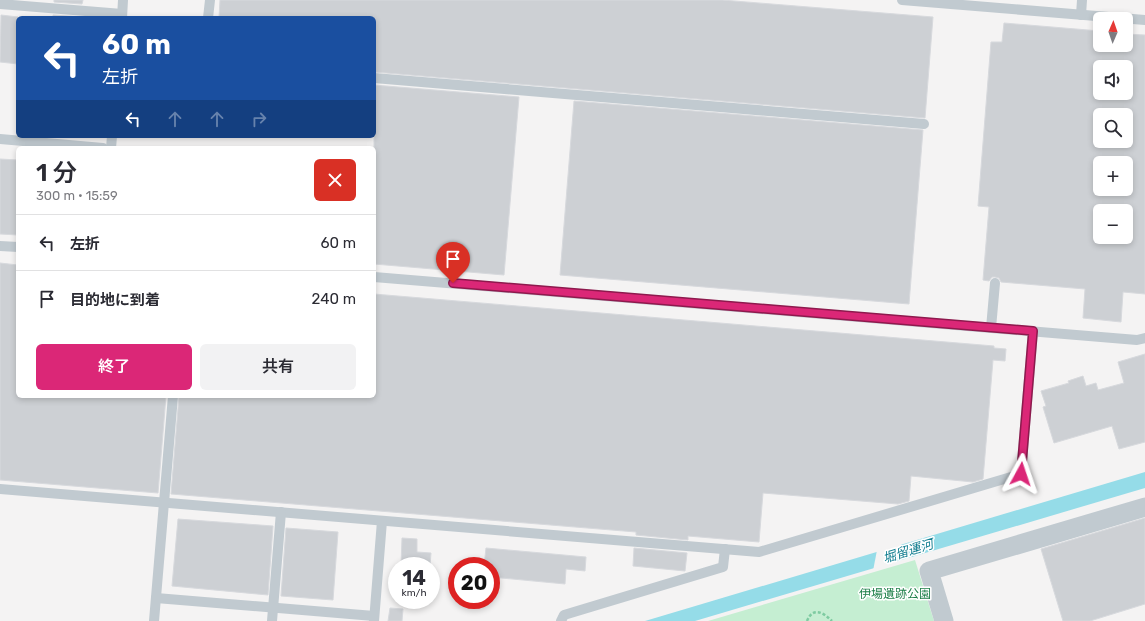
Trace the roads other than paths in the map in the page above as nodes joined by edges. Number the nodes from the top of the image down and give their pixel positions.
1 (123, 0) edge
2 (210, 0) edge
3 (902, 0) edge
4 (1082, 0) edge
5 (969, 3) edge
6 (0, 4) edge
7 (1081, 15) junction
8 (122, 16) edge
9 (208, 16) edge
10 (1145, 20) edge
11 (376, 78) edge
12 (924, 124) dead end
13 (0, 139) edge
14 (80, 146) edge
15 (0, 246) edge
16 (16, 247) edge
17 (376, 277) edge
18 (995, 283) dead end
19 (991, 328) junction
20 (1033, 331) junction
21 (1145, 338) edge
22 (172, 398) edge
23 (0, 489) edge
24 (164, 502) junction
25 (1145, 507) edge
26 (281, 512) junction
27 (382, 520) junction
28 (725, 549) junction
29 (156, 598) junction
30 (273, 608) junction
31 (374, 619) edge
32 (154, 621) edge
33 (272, 621) edge
34 (561, 621) edge
35 (944, 621) edge

1 - 8 lane
2 - 9 lane
3 - 5 lane
4 - 7 lane
5 - 7 lane
6 - 8 lane
7 - 10 lane
11 - 12 lane
13 - 14 lane
15 - 16 lane
17 - 19 lane
18 - 19 lane
19 - 20 lane
20 - 21 lane
20 - 28 lane
22 - 24 lane
23 - 24 lane
24 - 26 lane
24 - 29 lane
25 - 35 street
26 - 27 lane
26 - 30 lane
27 - 28 lane
27 - 31 lane
28 - 34 lane
29 - 30 lane
29 - 32 lane
30 - 31 lane
30 - 33 lane

